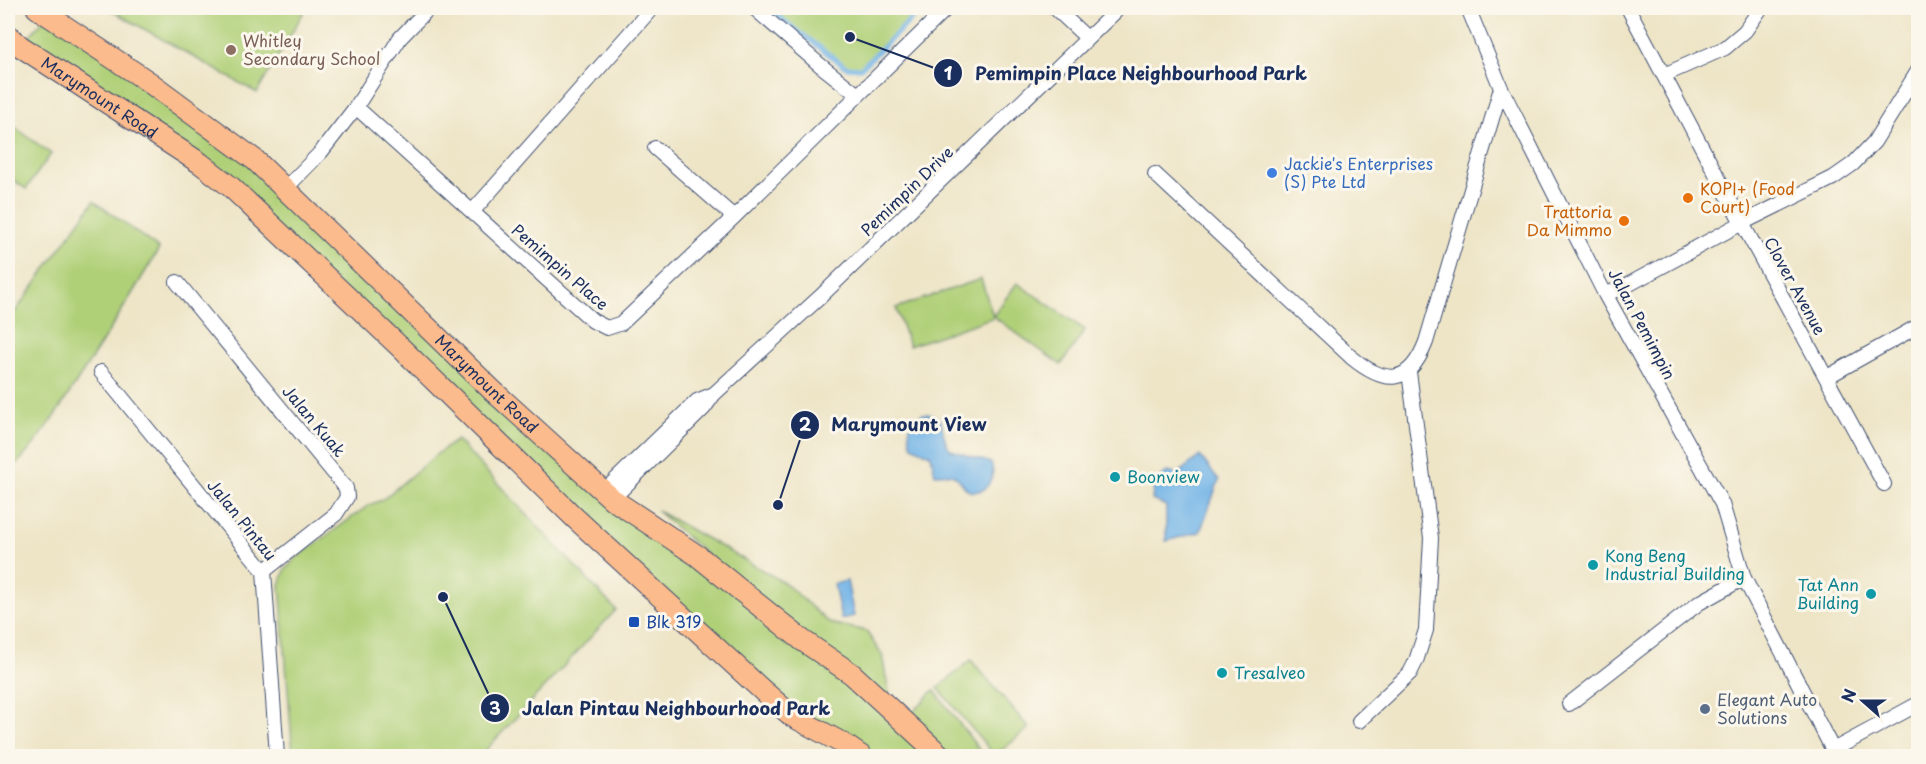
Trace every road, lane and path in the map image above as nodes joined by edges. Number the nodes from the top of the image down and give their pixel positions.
1 (37, 8) edge
2 (429, 8) edge
3 (652, 8) edge
4 (754, 8) edge
5 (947, 8) edge
6 (1055, 8) edge
7 (1119, 8) edge
8 (1468, 8) edge
9 (1628, 8) edge
10 (1761, 8) edge
11 (8, 35) edge
12 (1088, 38) junction
13 (1918, 71) edge
14 (1664, 75) junction
15 (1501, 88) junction
16 (858, 95) junction
17 (356, 107) junction
18 (655, 148) dead end
19 (1155, 174) dead end
20 (286, 188) junction
21 (472, 212) junction
22 (734, 217) junction
23 (1742, 223) junction
24 (177, 282) dead end
25 (1605, 294) junction
26 (1918, 326) edge
27 (100, 372) dead end
28 (1409, 372) junction
29 (1827, 377) junction
30 (1884, 484) dead end
31 (608, 496) junction
32 (264, 571) junction
33 (1744, 578) junction
34 (1569, 704) dead end
35 (1918, 704) edge
36 (1359, 721) dead end
37 (1835, 753) edge
38 (277, 756) edge
39 (861, 756) edge
40 (941, 756) edge

1 - 20 main road, Marymount Road
2 - 17 street
3 - 21 street
4 - 16 street
5 - 16 street, Pemimpin Place
6 - 12 street
7 - 12 street, Pemimpin Drive
8 - 15 street, Jalan Pemimpin
9 - 14 street, Clover Avenue
10 - 14 street
11 - 39 main road, Marymount Road
12 - 31 street, Pemimpin Drive
13 - 23 street
14 - 23 street, Clover Avenue
15 - 25 street, Jalan Pemimpin
15 - 28 street
16 - 22 street, Pemimpin Place
17 - 20 street
17 - 21 street, Pemimpin Place
18 - 22 street
19 - 28 street
20 - 31 main road, Marymount Road
21 - 22 street, Pemimpin Place
23 - 25 street
23 - 29 street, Clover Avenue
24 - 32 street, Jalan Kuak
25 - 33 street, Jalan Pemimpin
26 - 29 street
27 - 32 street, Jalan Pintau
28 - 36 street
29 - 30 street, Clover Avenue
31 - 40 main road, Marymount Road
32 - 38 street, Jalan Pintau
33 - 34 street
33 - 37 street, Jalan Pemimpin
35 - 37 street, Jalan Pemimpin

